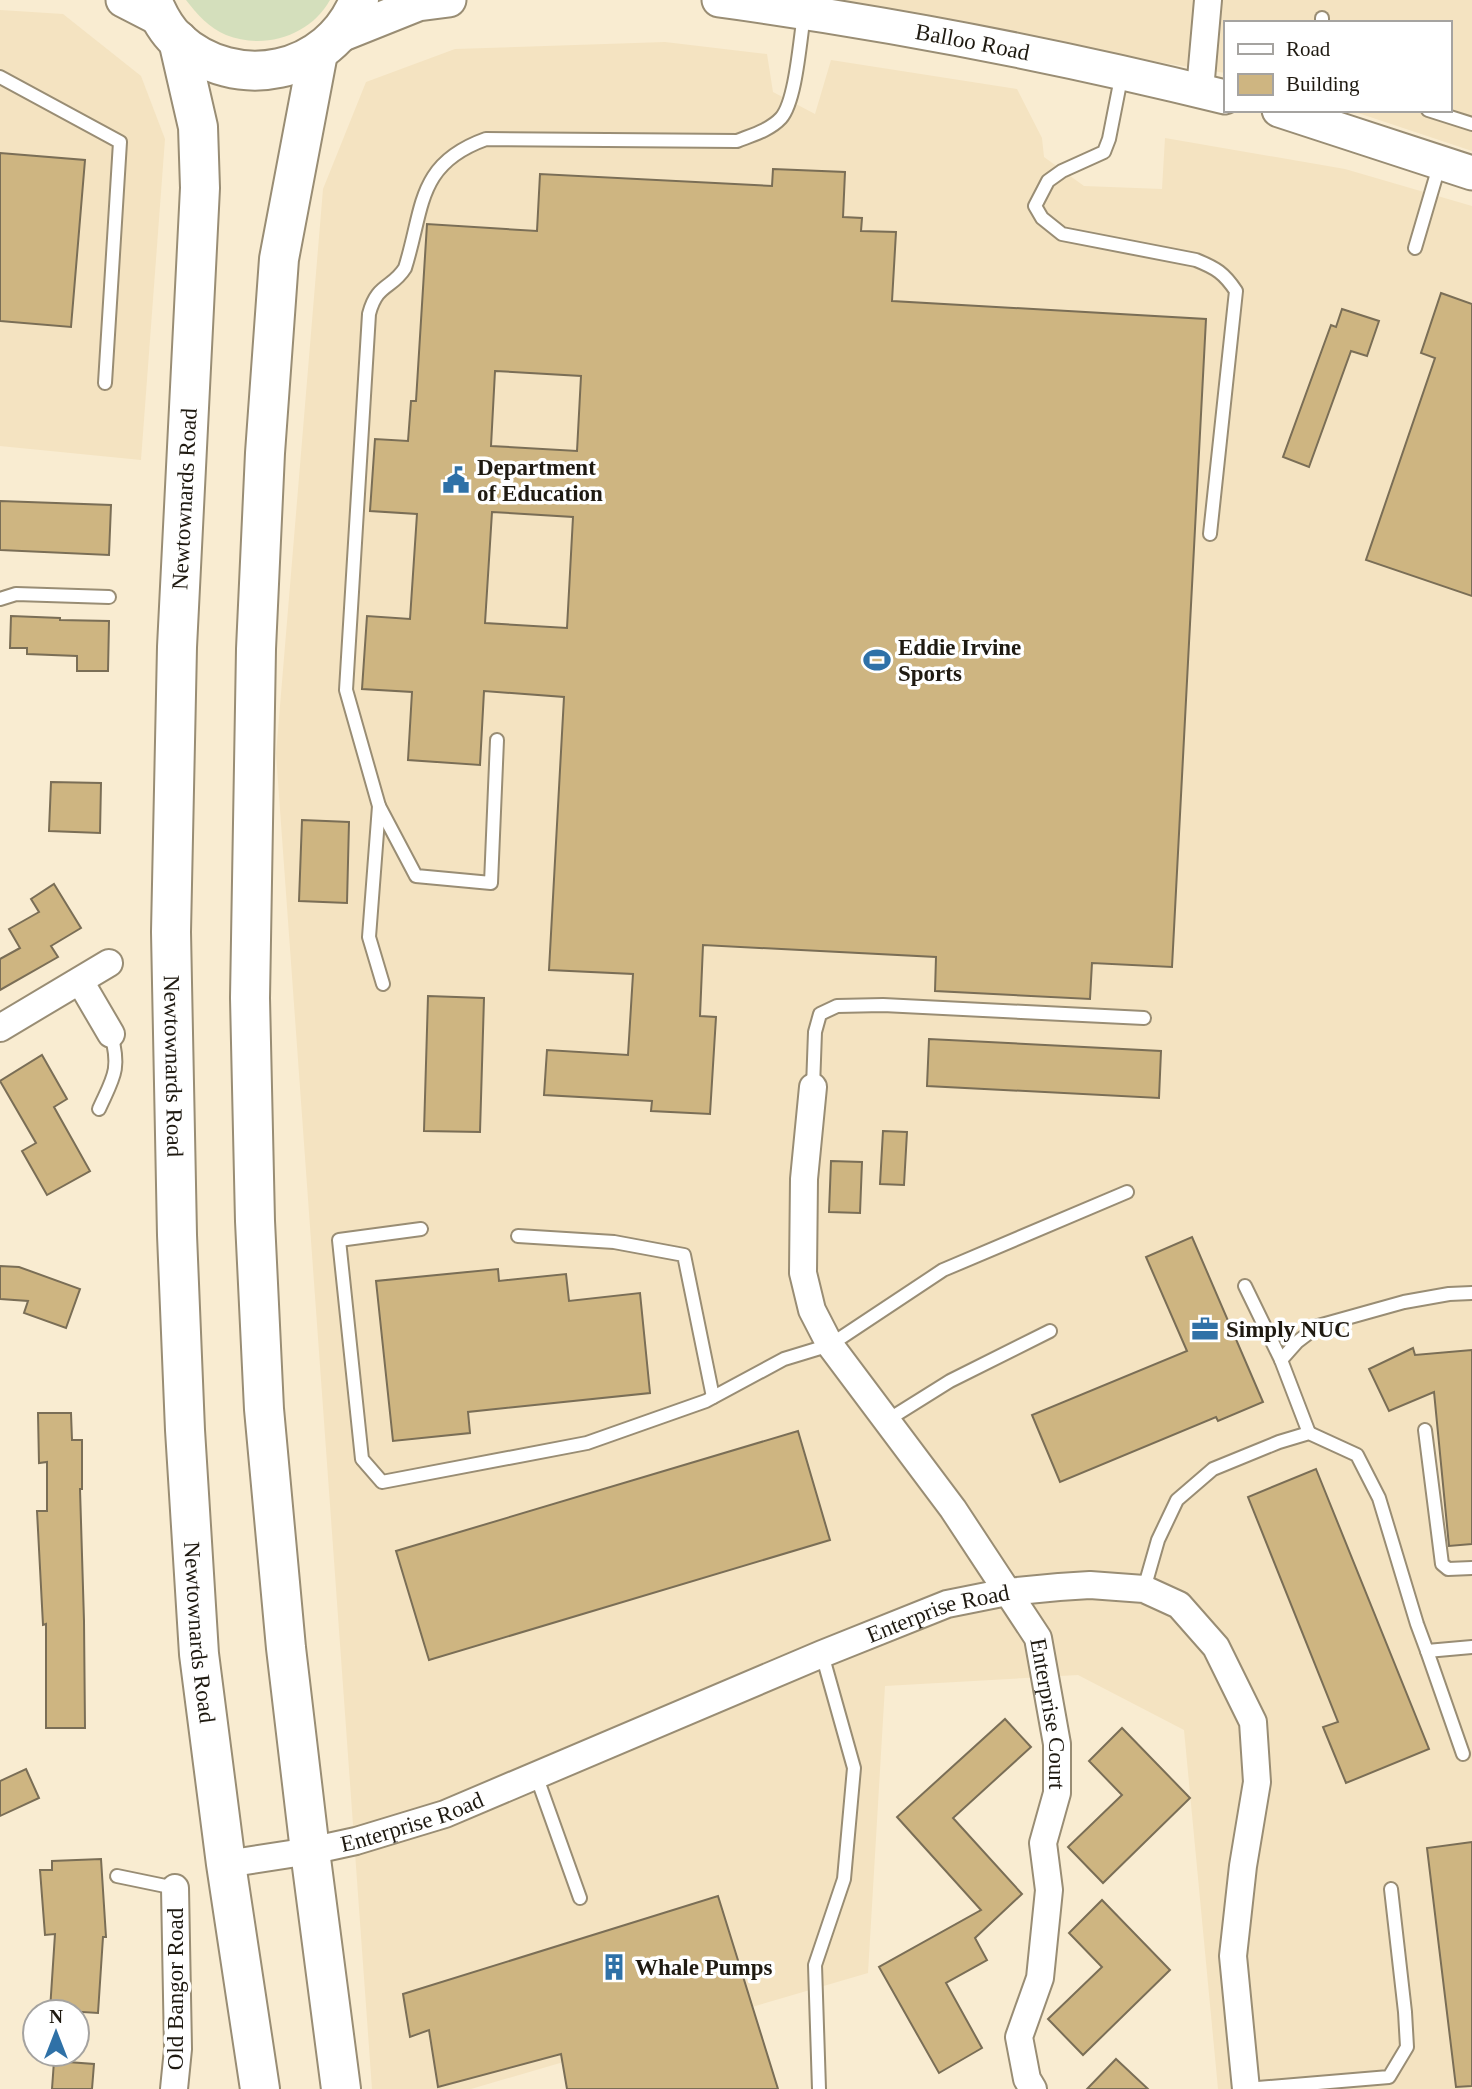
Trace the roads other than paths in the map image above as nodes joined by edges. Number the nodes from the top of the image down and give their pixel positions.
1 (123, 0) edge
2 (359, 0) edge
3 (449, 0) edge
4 (719, 0) edge
5 (1208, 0) edge
6 (805, 11) junction
7 (163, 20) edge
8 (328, 45) junction
9 (1122, 73) junction
10 (0, 77) edge
11 (1212, 93) edge
12 (1285, 112) edge
13 (1434, 112) edge
14 (1472, 124) edge
15 (1440, 163) junction
16 (1472, 173) edge
17 (1415, 248) dead end
18 (105, 383) dead end
19 (1210, 534) dead end
20 (109, 597) dead end
21 (0, 599) edge
22 (497, 740) dead end
23 (379, 806) junction
24 (108, 963) dead end
25 (80, 981) junction
26 (383, 984) dead end
27 (1144, 1018) dead end
28 (0, 1028) edge
29 (111, 1034) joint
30 (813, 1087) joint
31 (99, 1110) dead end
32 (1126, 1192) dead end
33 (421, 1229) dead end
34 (518, 1236) dead end
35 (1245, 1286) dead end
36 (1472, 1293) edge
37 (1050, 1331) dead end
38 (830, 1345) junction
39 (1281, 1360) junction
40 (713, 1397) junction
41 (886, 1422) junction
42 (1425, 1430) dead end
43 (1309, 1433) junction
44 (1472, 1568) edge
45 (1144, 1589) junction
46 (1007, 1592) junction
47 (1472, 1647) edge
48 (1427, 1651) junction
49 (822, 1654) junction
50 (1463, 1754) dead end
51 (536, 1775) junction
52 (310, 1851) junction
53 (226, 1864) junction
54 (117, 1875) dead end
55 (175, 1888) joint
56 (1391, 1889) dead end
57 (580, 1898) dead end
58 (174, 2089) edge
59 (260, 2089) edge
60 (341, 2089) edge
61 (820, 2089) edge
62 (1033, 2089) edge
63 (1246, 2089) edge

1 - 7 street
2 - 8 highway
3 - 8 street
4 - 6 street, Balloo Road
5 - 11 street
6 - 9 street, Balloo Road
6 - 23 lane
7 - 8 highway
7 - 53 highway, Newtownards Road
8 - 52 highway
9 - 11 street, Balloo Road
9 - 19 lane
10 - 18 lane
12 - 15 street
13 - 14 lane
15 - 16 street
15 - 17 lane
20 - 21 lane
22 - 23 lane
23 - 26 lane
24 - 25 street
25 - 28 street
25 - 29 street
27 - 30 lane
29 - 31 lane
30 - 38 street, Enterprise Court
32 - 38 lane
33 - 40 lane
34 - 40 lane
35 - 39 lane
36 - 39 lane
37 - 41 lane
38 - 40 lane
38 - 41 street, Enterprise Court
39 - 43 lane
41 - 46 street, Enterprise Court
42 - 44 lane
43 - 45 lane
43 - 48 lane
45 - 46 street, Enterprise Road
45 - 63 street, Enterprise Road
46 - 49 street, Enterprise Road
46 - 62 street, Enterprise Court
47 - 48 lane
48 - 50 lane
49 - 51 street, Enterprise Road
49 - 61 lane
51 - 52 street, Enterprise Road
51 - 57 lane
52 - 53 street, Enterprise Road
52 - 60 highway
53 - 59 highway, Newtownards Road
54 - 55 lane
55 - 58 street, Old Bangor Road
56 - 63 lane

